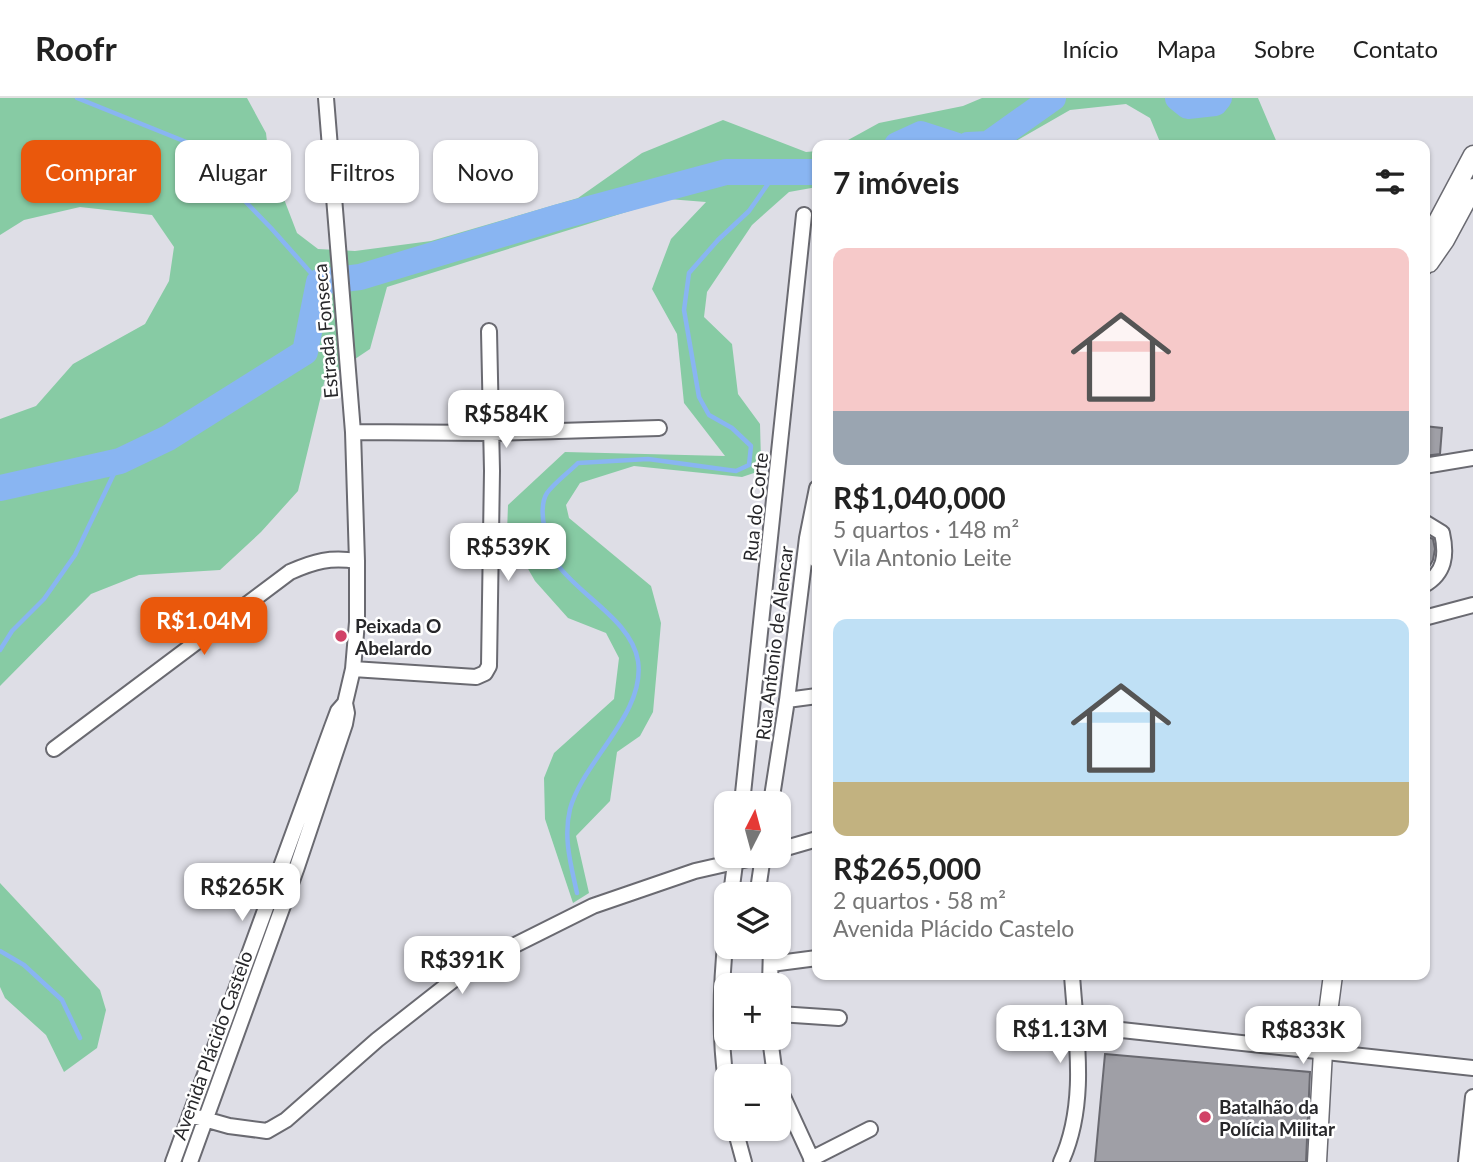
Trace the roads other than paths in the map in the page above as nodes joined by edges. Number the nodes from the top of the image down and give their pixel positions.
1 (326, 98) edge
2 (1473, 155) edge
3 (1473, 188) edge
4 (804, 215) dead end
5 (1433, 236) edge
6 (489, 331) dead end
7 (659, 428) dead end
8 (353, 432) junction
9 (491, 433) junction
10 (1473, 458) edge
11 (1430, 465) edge
12 (812, 513) edge
13 (1430, 526) edge
14 (807, 538) junction
15 (812, 550) edge
16 (357, 562) junction
17 (1430, 579) edge
18 (1473, 606) edge
19 (1430, 617) edge
20 (353, 669) junction
21 (812, 697) edge
22 (787, 700) junction
23 (54, 749) dead end
24 (743, 791) edge
25 (773, 791) edge
26 (812, 840) edge
27 (791, 847) edge
28 (714, 865) edge
29 (272, 914) junction
30 (723, 959) edge
31 (771, 959) edge
32 (812, 959) edge
33 (771, 964) junction
34 (771, 973) edge
35 (1072, 980) edge
36 (1332, 980) edge
37 (230, 1002) junction
38 (247, 1008) junction
39 (791, 1015) edge
40 (839, 1018) dead end
41 (1075, 1026) junction
42 (1323, 1051) junction
43 (724, 1064) edge
44 (1473, 1068) edge
45 (1473, 1097) edge
46 (791, 1114) edge
47 (190, 1115) junction
48 (205, 1119) junction
49 (870, 1129) dead end
50 (739, 1141) edge
51 (812, 1160) edge
52 (1062, 1161) edge
53 (173, 1162) edge
54 (190, 1162) edge
55 (744, 1162) edge
56 (1317, 1162) edge
57 (1466, 1162) edge

1 - 8 street, Estrada Fonseca
2 - 5 main road
3 - 5 main road
4 - 24 street, Rua do Corte
6 - 9 street
7 - 9 street
8 - 9 street
8 - 16 street, Estrada Fonseca
9 - 20 street
10 - 11 street
12 - 14 street, Rua Antonio de Alencar
13 - 17 street
14 - 15 street
14 - 22 street, Rua Antonio de Alencar
16 - 20 street, Avenida Plácido Castelo
16 - 23 street
18 - 19 street
20 - 29 street, Avenida Plácido Castelo
21 - 22 street
22 - 25 street, Rua Antonio de Alencar
26 - 27 street
28 - 48 street
29 - 37 street, Avenida Plácido Castelo
29 - 38 street, Avenida Plácido Castelo
30 - 43 street
31 - 33 street
32 - 33 street
33 - 34 street
35 - 41 street
36 - 42 main road
37 - 38 street
37 - 47 street, Avenida Plácido Castelo
38 - 48 street, Avenida Plácido Castelo
39 - 40 street
41 - 42 street
41 - 52 street
42 - 44 street
42 - 56 main road
45 - 57 street
46 - 51 street
47 - 48 street
47 - 53 street, Avenida Plácido Castelo
48 - 54 street, Avenida Plácido Castelo
49 - 51 street
50 - 55 street

